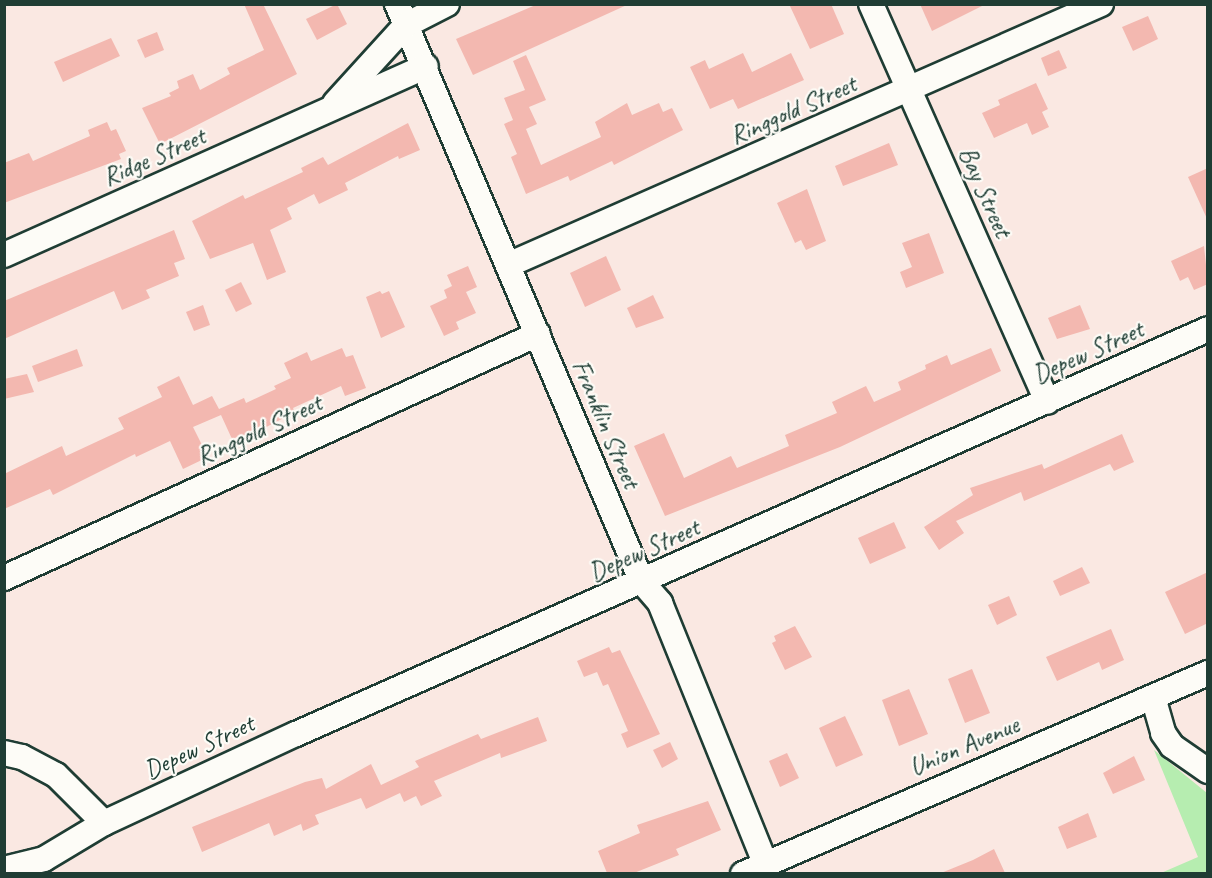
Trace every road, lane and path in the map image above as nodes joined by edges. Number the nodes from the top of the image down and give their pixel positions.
1 (447, 4) edge
2 (871, 4) edge
3 (1101, 4) edge
4 (402, 15) edge
5 (426, 66) junction
6 (909, 90) junction
7 (327, 112) junction
8 (4, 255) edge
9 (508, 265) junction
10 (1208, 329) edge
11 (538, 334) junction
12 (1047, 402) junction
13 (4, 578) edge
14 (642, 582) junction
15 (1208, 673) edge
16 (1153, 697) junction
17 (4, 753) edge
18 (1208, 771) edge
19 (104, 823) junction
20 (765, 863) junction
21 (4, 870) edge
22 (743, 873) edge

1 - 4 street
2 - 6 street, Bay Street
3 - 6 street, Ringgold Street
4 - 5 street, Franklin Street
4 - 7 street, Ridge Street
5 - 7 street, Ridge Street
5 - 9 street, Franklin Street
6 - 9 street, Ringgold Street
6 - 12 street, Bay Street
7 - 8 street, Ridge Street
9 - 11 street, Franklin Street
10 - 12 street, Depew Street
11 - 13 street, Ringgold Street
11 - 14 street, Franklin Street
12 - 14 street, Depew Street
14 - 19 street, Depew Street
14 - 20 street, Franklin Street
15 - 16 street, Union Avenue
16 - 18 street
16 - 20 street, Union Avenue
17 - 19 street
19 - 21 street, Depew Street
20 - 22 street, Union Avenue

